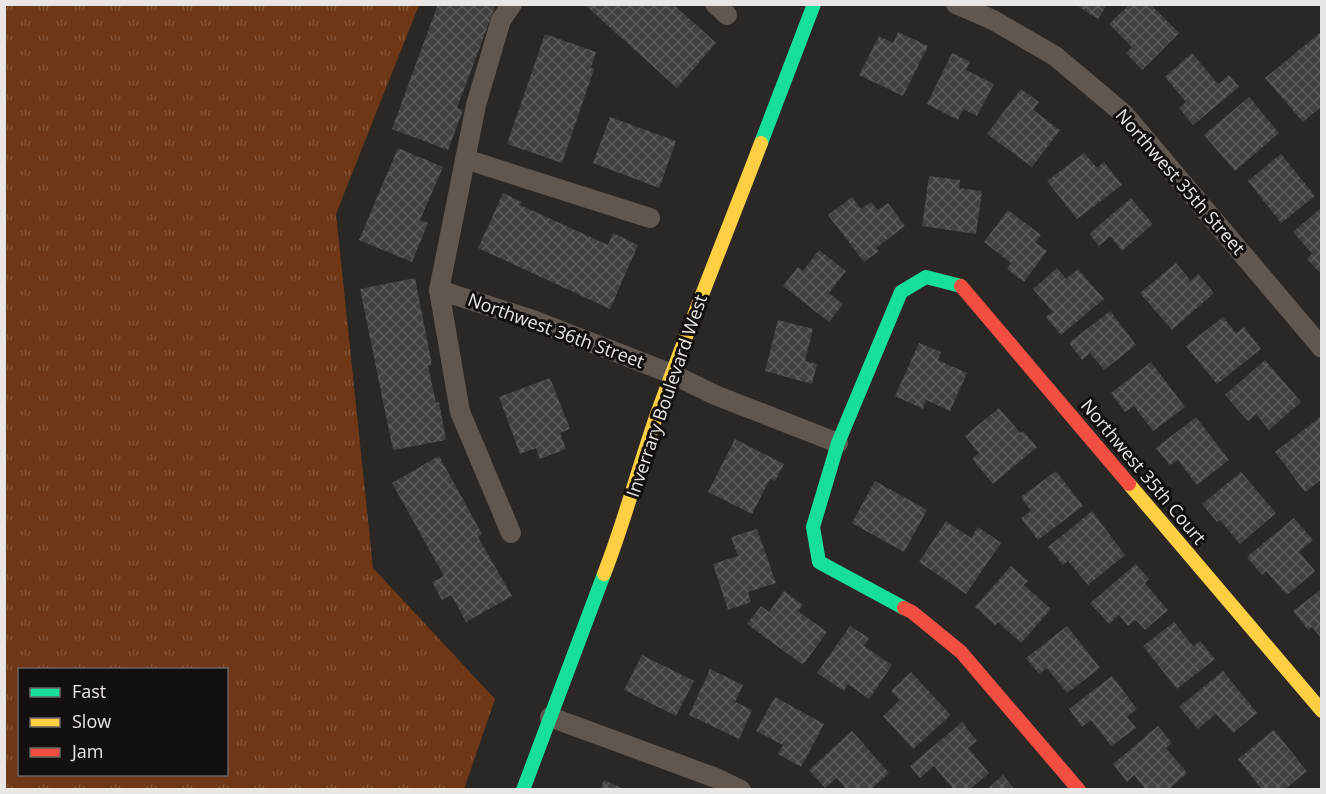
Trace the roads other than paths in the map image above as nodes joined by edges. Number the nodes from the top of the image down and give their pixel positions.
1 (512, 4) edge
2 (814, 4) edge
3 (956, 4) edge
4 (465, 159) junction
5 (650, 218) dead end
6 (439, 290) junction
7 (1322, 348) edge
8 (672, 374) junction
9 (838, 443) junction
10 (511, 533) dead end
11 (1322, 711) edge
12 (550, 717) junction
13 (714, 784) edge
14 (523, 789) edge
15 (741, 789) edge
16 (1079, 789) edge

1 - 4 street
2 - 8 street, Inverrary Boulevard West
3 - 7 street, Northwest 35th Street
4 - 5 street
4 - 6 street
6 - 8 street, Northwest 36th Street
6 - 10 street
8 - 9 street, Northwest 36th Street
8 - 12 street, Inverrary Boulevard West
9 - 11 street, Northwest 35th Court
9 - 16 street
12 - 13 street
12 - 14 street, Inverrary Boulevard West
13 - 15 street

